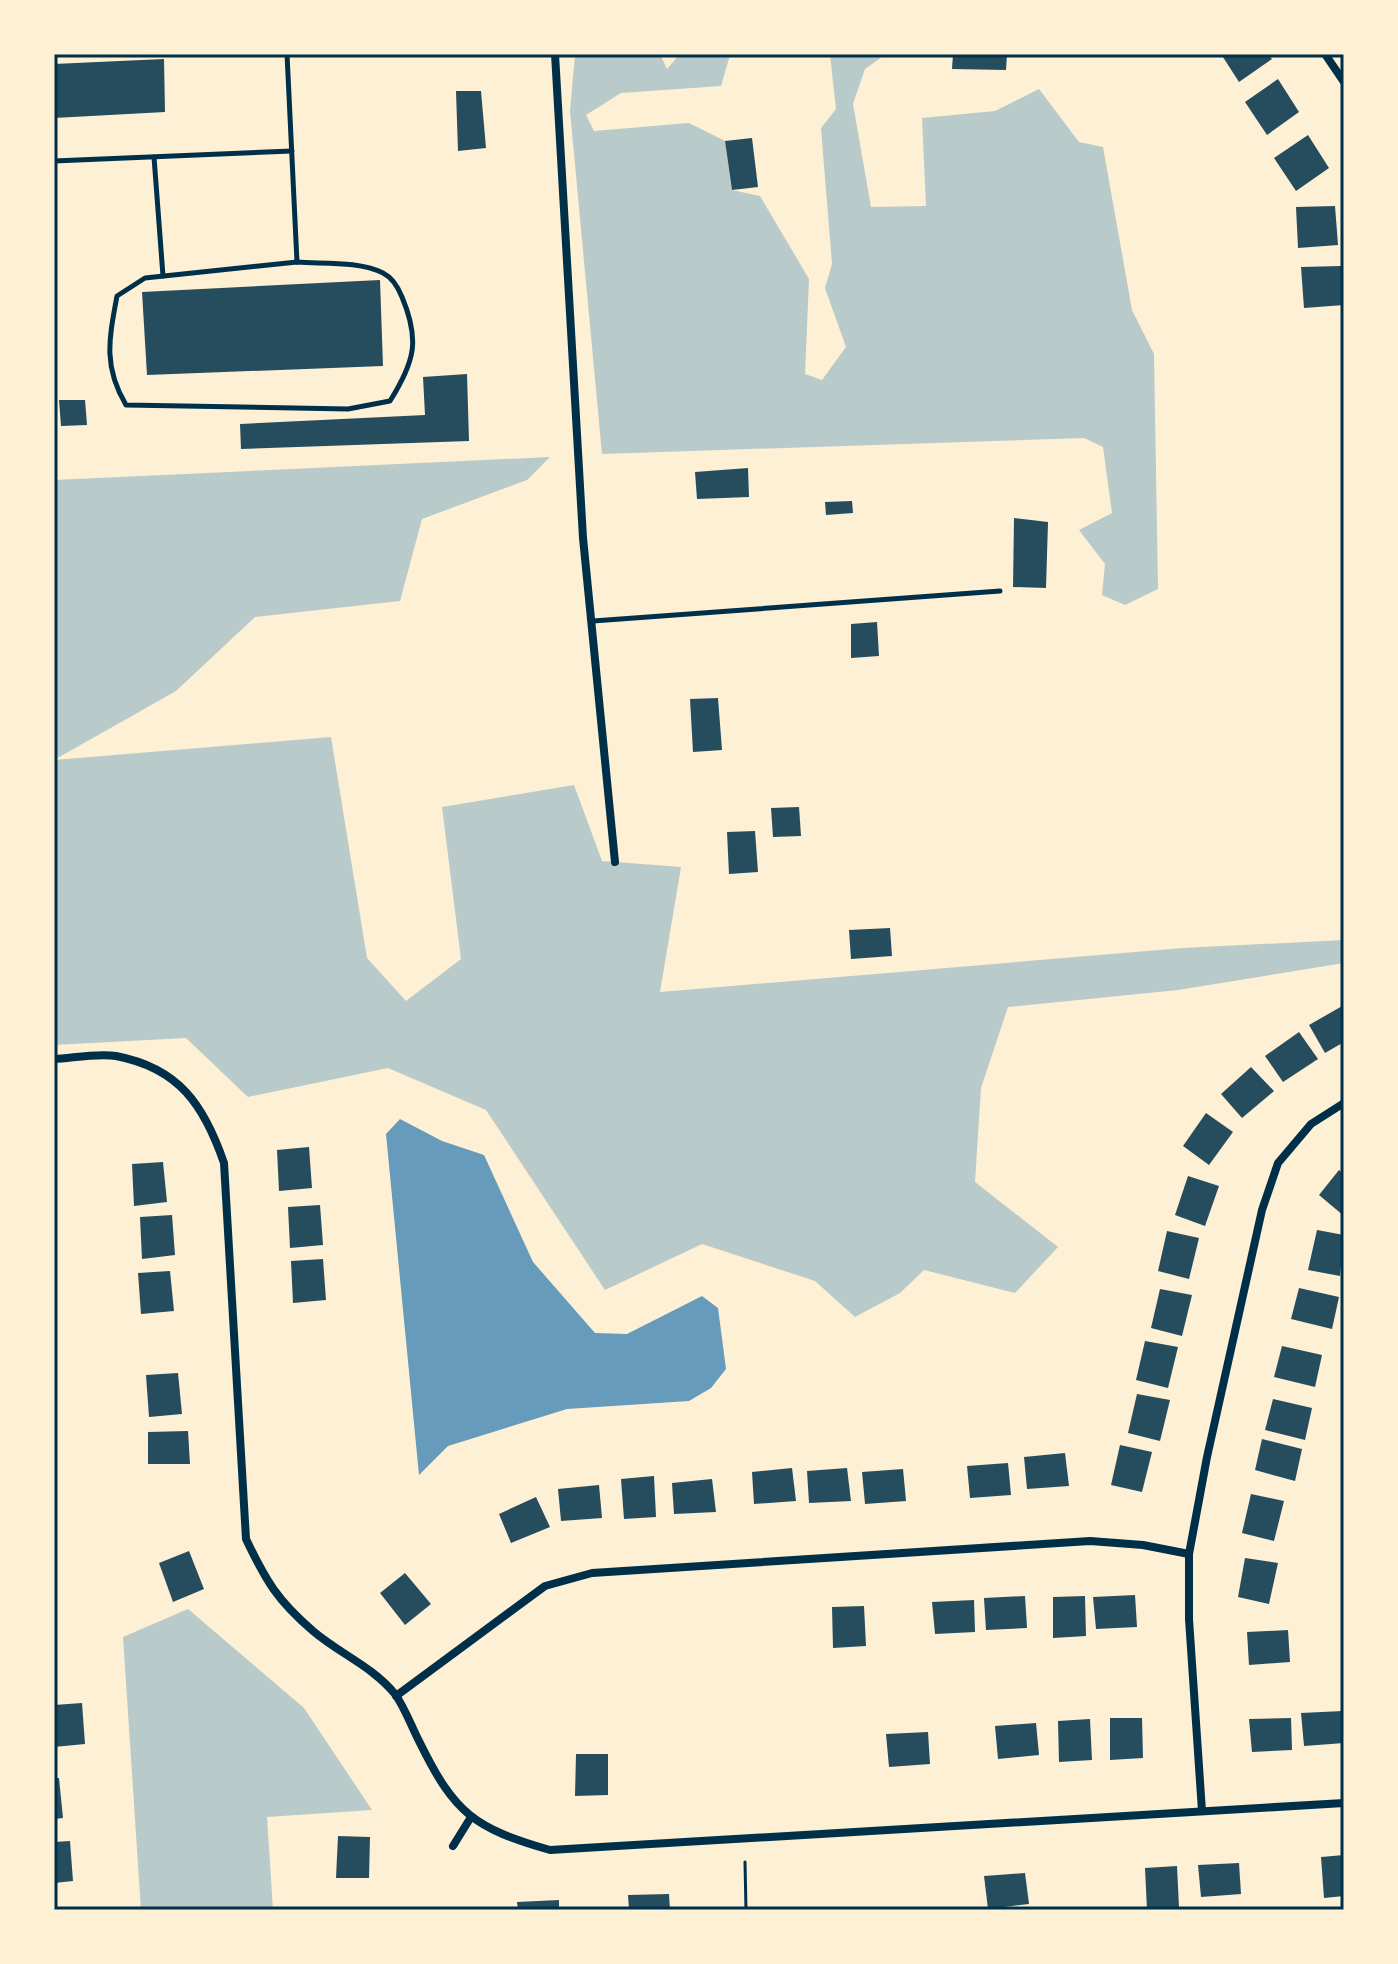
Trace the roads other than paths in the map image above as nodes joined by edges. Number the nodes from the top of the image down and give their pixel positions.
1 (287, 54) edge
2 (555, 54) edge
3 (1325, 54) edge
4 (1344, 82) edge
5 (292, 151) junction
6 (154, 157) junction
7 (54, 161) edge
8 (297, 262) junction
9 (163, 276) junction
10 (1000, 591) dead end
11 (593, 621) junction
12 (615, 862) dead end
13 (54, 1059) edge
14 (1344, 1103) edge
15 (1189, 1554) junction
16 (396, 1696) junction
17 (1344, 1803) edge
18 (1202, 1811) junction
19 (471, 1817) junction
20 (453, 1846) dead end

1 - 5 lane
2 - 11 street
3 - 4 street
5 - 6 lane
5 - 8 lane
6 - 7 lane
6 - 9 lane
8 - 9 lane
8 - 9 lane
10 - 11 lane
11 - 12 street
13 - 16 street
14 - 15 street
15 - 16 street
15 - 18 street
16 - 19 street
17 - 18 street
18 - 19 street
19 - 20 street

